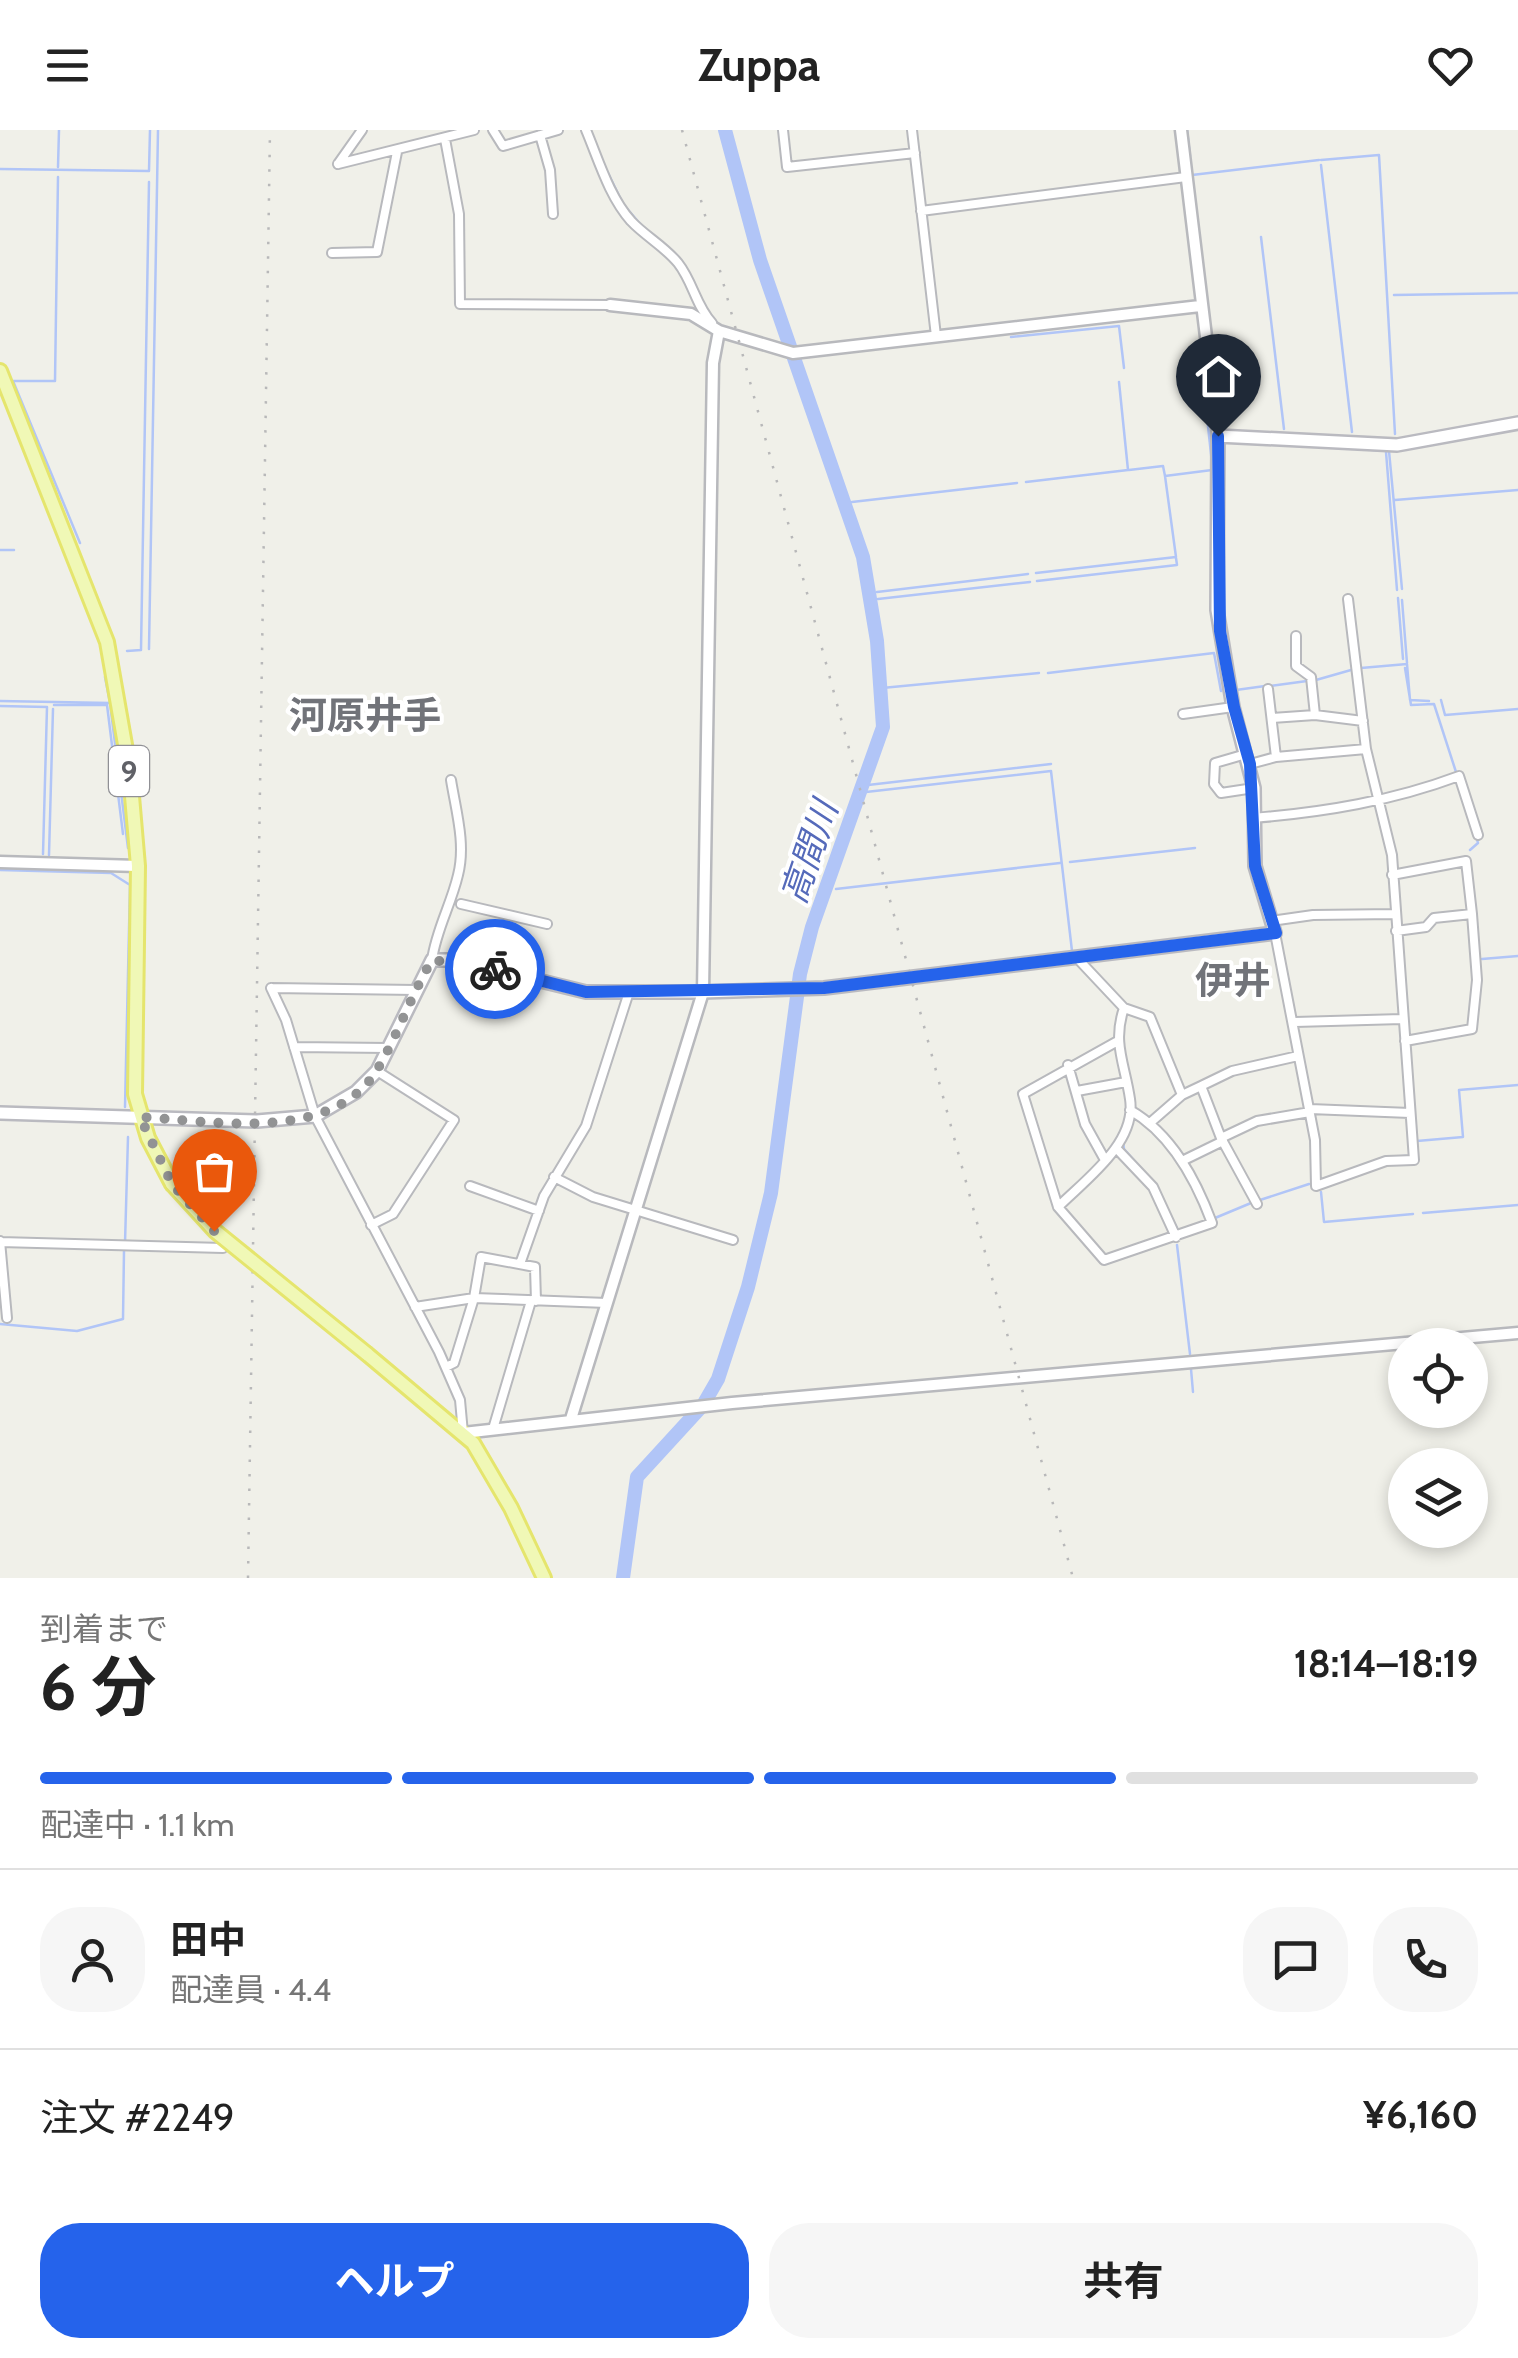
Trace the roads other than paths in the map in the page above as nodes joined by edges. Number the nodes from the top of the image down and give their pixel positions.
1 (362, 130) edge
2 (474, 130) edge
3 (493, 130) edge
4 (558, 130) edge
5 (586, 130) edge
6 (783, 130) edge
7 (912, 130) edge
8 (1181, 130) edge
9 (540, 136) junction
10 (445, 139) junction
11 (397, 152) junction
12 (914, 153) junction
13 (1186, 177) junction
14 (922, 211) junction
15 (553, 214) dead end
16 (332, 253) dead end
17 (610, 306) joint
18 (1200, 306) junction
19 (719, 331) junction
20 (936, 336) junction
21 (0, 372) edge
22 (1518, 423) edge
23 (1218, 436) junction
24 (1348, 600) dead end
25 (1296, 636) dead end
26 (1268, 688) dead end
27 (1234, 707) junction
28 (1183, 714) dead end
29 (1314, 715) junction
30 (1272, 718) junction
31 (1363, 721) junction
32 (1366, 749) junction
33 (1276, 757) junction
34 (1248, 759) junction
35 (451, 780) dead end
36 (1254, 788) junction
37 (1378, 800) junction
38 (1254, 818) junction
39 (1478, 835) dead end
40 (0, 862) edge
41 (138, 866) junction
42 (1392, 875) junction
43 (461, 904) dead end
44 (1395, 914) junction
45 (1472, 914) junction
46 (547, 924) dead end
47 (1273, 927) junction
48 (1396, 930) junction
49 (1077, 958) junction
50 (432, 960) junction
51 (416, 990) junction
52 (629, 992) junction
53 (702, 992) junction
54 (1124, 1008) junction
55 (1402, 1019) junction
56 (1295, 1022) junction
57 (1405, 1041) junction
58 (1116, 1042) junction
59 (294, 1047) junction
60 (388, 1048) junction
61 (1298, 1056) junction
62 (1068, 1066) junction
63 (376, 1071) junction
64 (1126, 1082) junction
65 (1201, 1086) junction
66 (1077, 1091) junction
67 (1182, 1094) junction
68 (1130, 1110) junction
69 (1310, 1110) junction
70 (0, 1113) edge
71 (1410, 1113) junction
72 (315, 1116) junction
73 (140, 1117) junction
74 (1152, 1122) junction
75 (1222, 1139) junction
76 (1116, 1148) junction
77 (1104, 1160) junction
78 (1182, 1161) junction
79 (554, 1177) junction
80 (470, 1186) dead end
81 (1257, 1204) dead end
82 (1058, 1207) junction
83 (539, 1211) junction
84 (638, 1211) junction
85 (371, 1225) junction
86 (1176, 1237) junction
87 (734, 1240) dead end
88 (0, 1242) edge
89 (223, 1248) dead end
90 (520, 1264) junction
91 (474, 1298) junction
92 (534, 1301) junction
93 (607, 1303) junction
94 (415, 1308) junction
95 (8, 1318) dead end
96 (1518, 1333) edge
97 (446, 1367) junction
98 (571, 1419) junction
99 (493, 1429) junction
100 (463, 1432) junction
101 (544, 1578) edge

1 - 11 street
2 - 10 street
3 - 9 street
4 - 9 street
5 - 19 street
6 - 12 street
7 - 12 street
8 - 13 street
9 - 15 street
10 - 11 street
10 - 17 street
11 - 16 street
12 - 14 street
13 - 14 street
13 - 18 street
14 - 20 street
17 - 19 street
18 - 20 street
18 - 23 street
19 - 20 street
19 - 53 street
21 - 41 main road, 9
22 - 23 main road
23 - 27 main road
24 - 31 street
25 - 29 street
26 - 30 street
27 - 28 street
27 - 34 main road
29 - 30 street
29 - 31 street
30 - 33 street
31 - 32 street
32 - 33 street
32 - 37 street
33 - 34 street
34 - 36 main road
34 - 36 street
35 - 50 street
36 - 38 main road
37 - 38 street
37 - 39 street
37 - 42 street
38 - 47 main road
40 - 41 street
41 - 73 main road, 9
42 - 44 street
42 - 45 street
43 - 46 street
44 - 47 street
44 - 48 street
45 - 48 street
45 - 57 street
47 - 49 main road
47 - 56 street
48 - 55 street
49 - 53 main road
49 - 54 street
50 - 51 main road
50 - 52 main road
51 - 59 street
51 - 60 main road
52 - 53 main road
52 - 79 street
53 - 84 street
54 - 58 street
54 - 67 street
55 - 56 street
55 - 57 street
56 - 61 street
57 - 71 street
58 - 62 street
58 - 64 street
59 - 60 street
59 - 72 street
60 - 63 main road
61 - 65 street
61 - 69 street
62 - 66 street
62 - 82 street
63 - 72 main road
63 - 85 street
64 - 66 street
64 - 68 street
65 - 67 street
65 - 75 street
66 - 77 street
67 - 74 street
68 - 74 street
68 - 76 street
69 - 71 street
69 - 71 street
69 - 75 street
70 - 73 main road
72 - 73 main road
72 - 85 street
73 - 100 main road, 9, bridge
74 - 78 street
75 - 78 street
75 - 81 street
76 - 77 street
76 - 86 street
77 - 82 street
78 - 86 street
79 - 83 street
79 - 84 street
80 - 83 street
82 - 86 street
83 - 90 street
84 - 87 street
84 - 93 street
85 - 94 street
88 - 89 street
88 - 95 street
90 - 91 street
90 - 92 street
91 - 92 street
91 - 94 street
91 - 97 street
92 - 93 street
92 - 99 street
93 - 98 street
94 - 97 street
96 - 98 street
97 - 100 street
98 - 99 street
99 - 100 street
100 - 101 main road, 9

